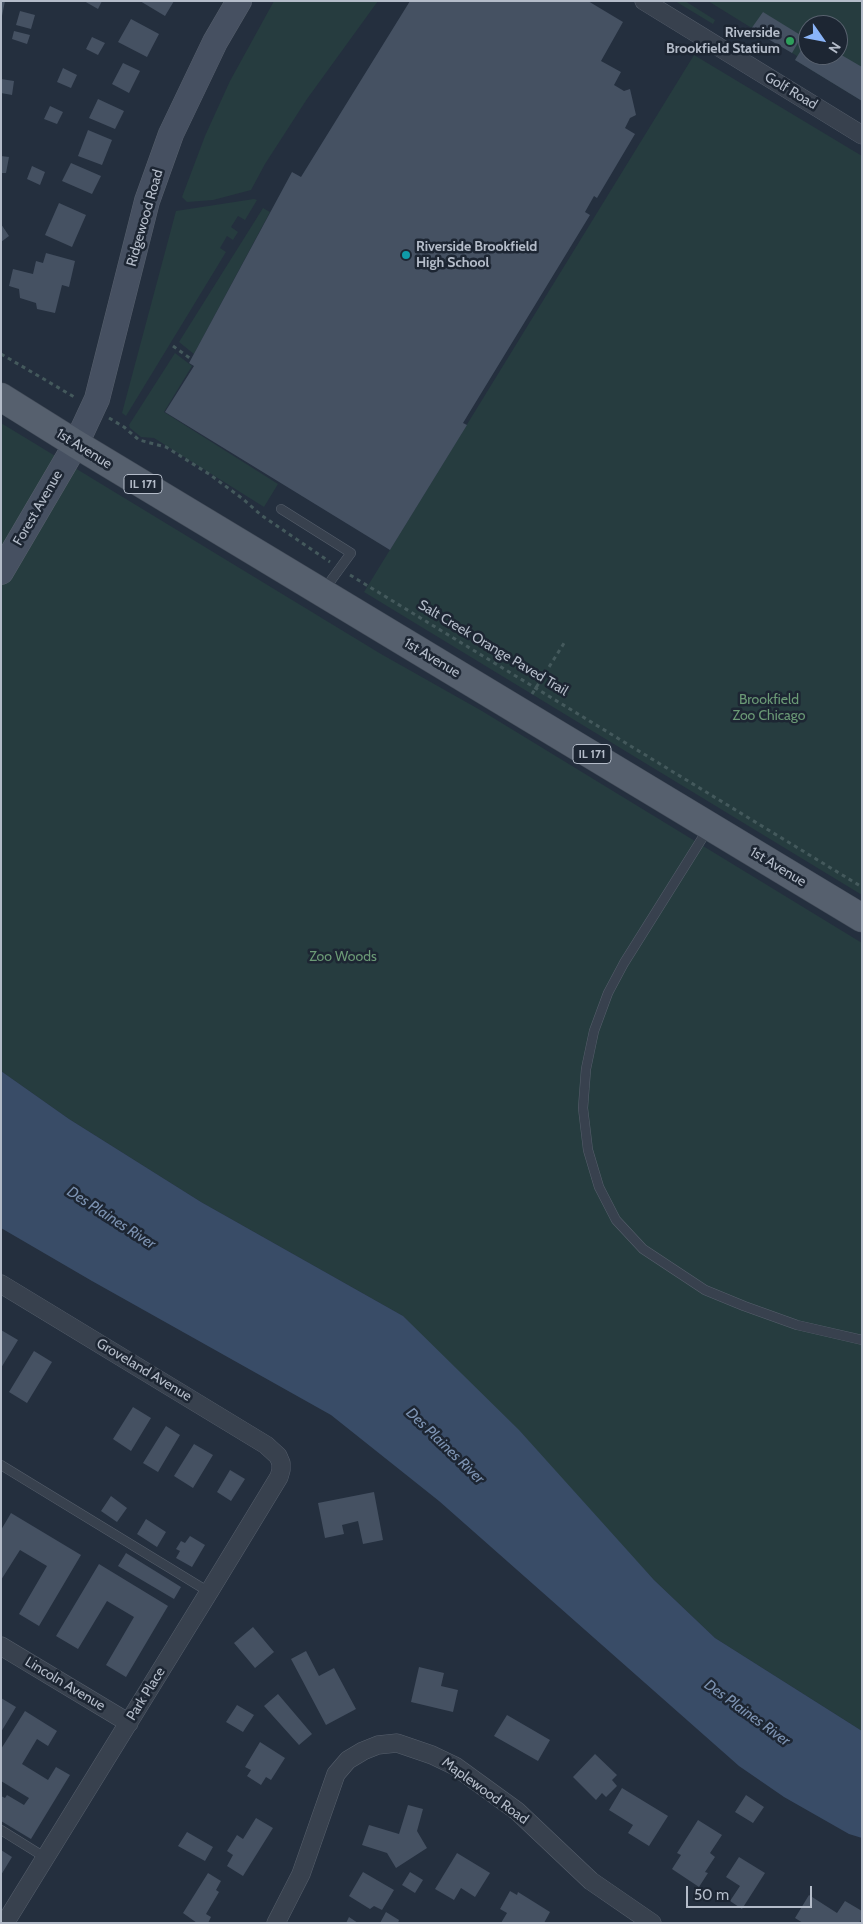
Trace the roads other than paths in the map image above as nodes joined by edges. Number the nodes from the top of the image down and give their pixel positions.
1 (239, 1) edge
2 (644, 1) edge
3 (862, 135) edge
4 (1, 397) edge
5 (76, 444) junction
6 (281, 509) dead end
7 (1, 572) edge
8 (322, 592) junction
9 (710, 826) junction
10 (862, 918) edge
11 (1, 1284) edge
12 (862, 1340) edge
13 (281, 1463) joint
14 (1, 1466) edge
15 (209, 1592) junction
16 (1, 1646) edge
17 (129, 1723) junction
18 (1, 1830) edge
19 (46, 1858) junction
20 (4, 1923) edge
21 (276, 1923) edge
22 (652, 1923) edge

1 - 5 street, Ridgewood Road
2 - 3 street, Golf Road
4 - 5 main road, 1st Avenue / IL 171
5 - 7 street, Forest Avenue
5 - 8 main road, 1st Avenue / IL 171
6 - 8 lane
8 - 9 main road, 1st Avenue / IL 171
9 - 10 main road, 1st Avenue / IL 171
9 - 12 lane
11 - 13 street, Groveland Avenue
13 - 15 street, Park Place
14 - 15 lane
15 - 17 street, Park Place
16 - 17 street, Lincoln Avenue
17 - 19 street, Park Place
18 - 19 lane
19 - 20 street, Park Place
21 - 22 street, Maplewood Road

